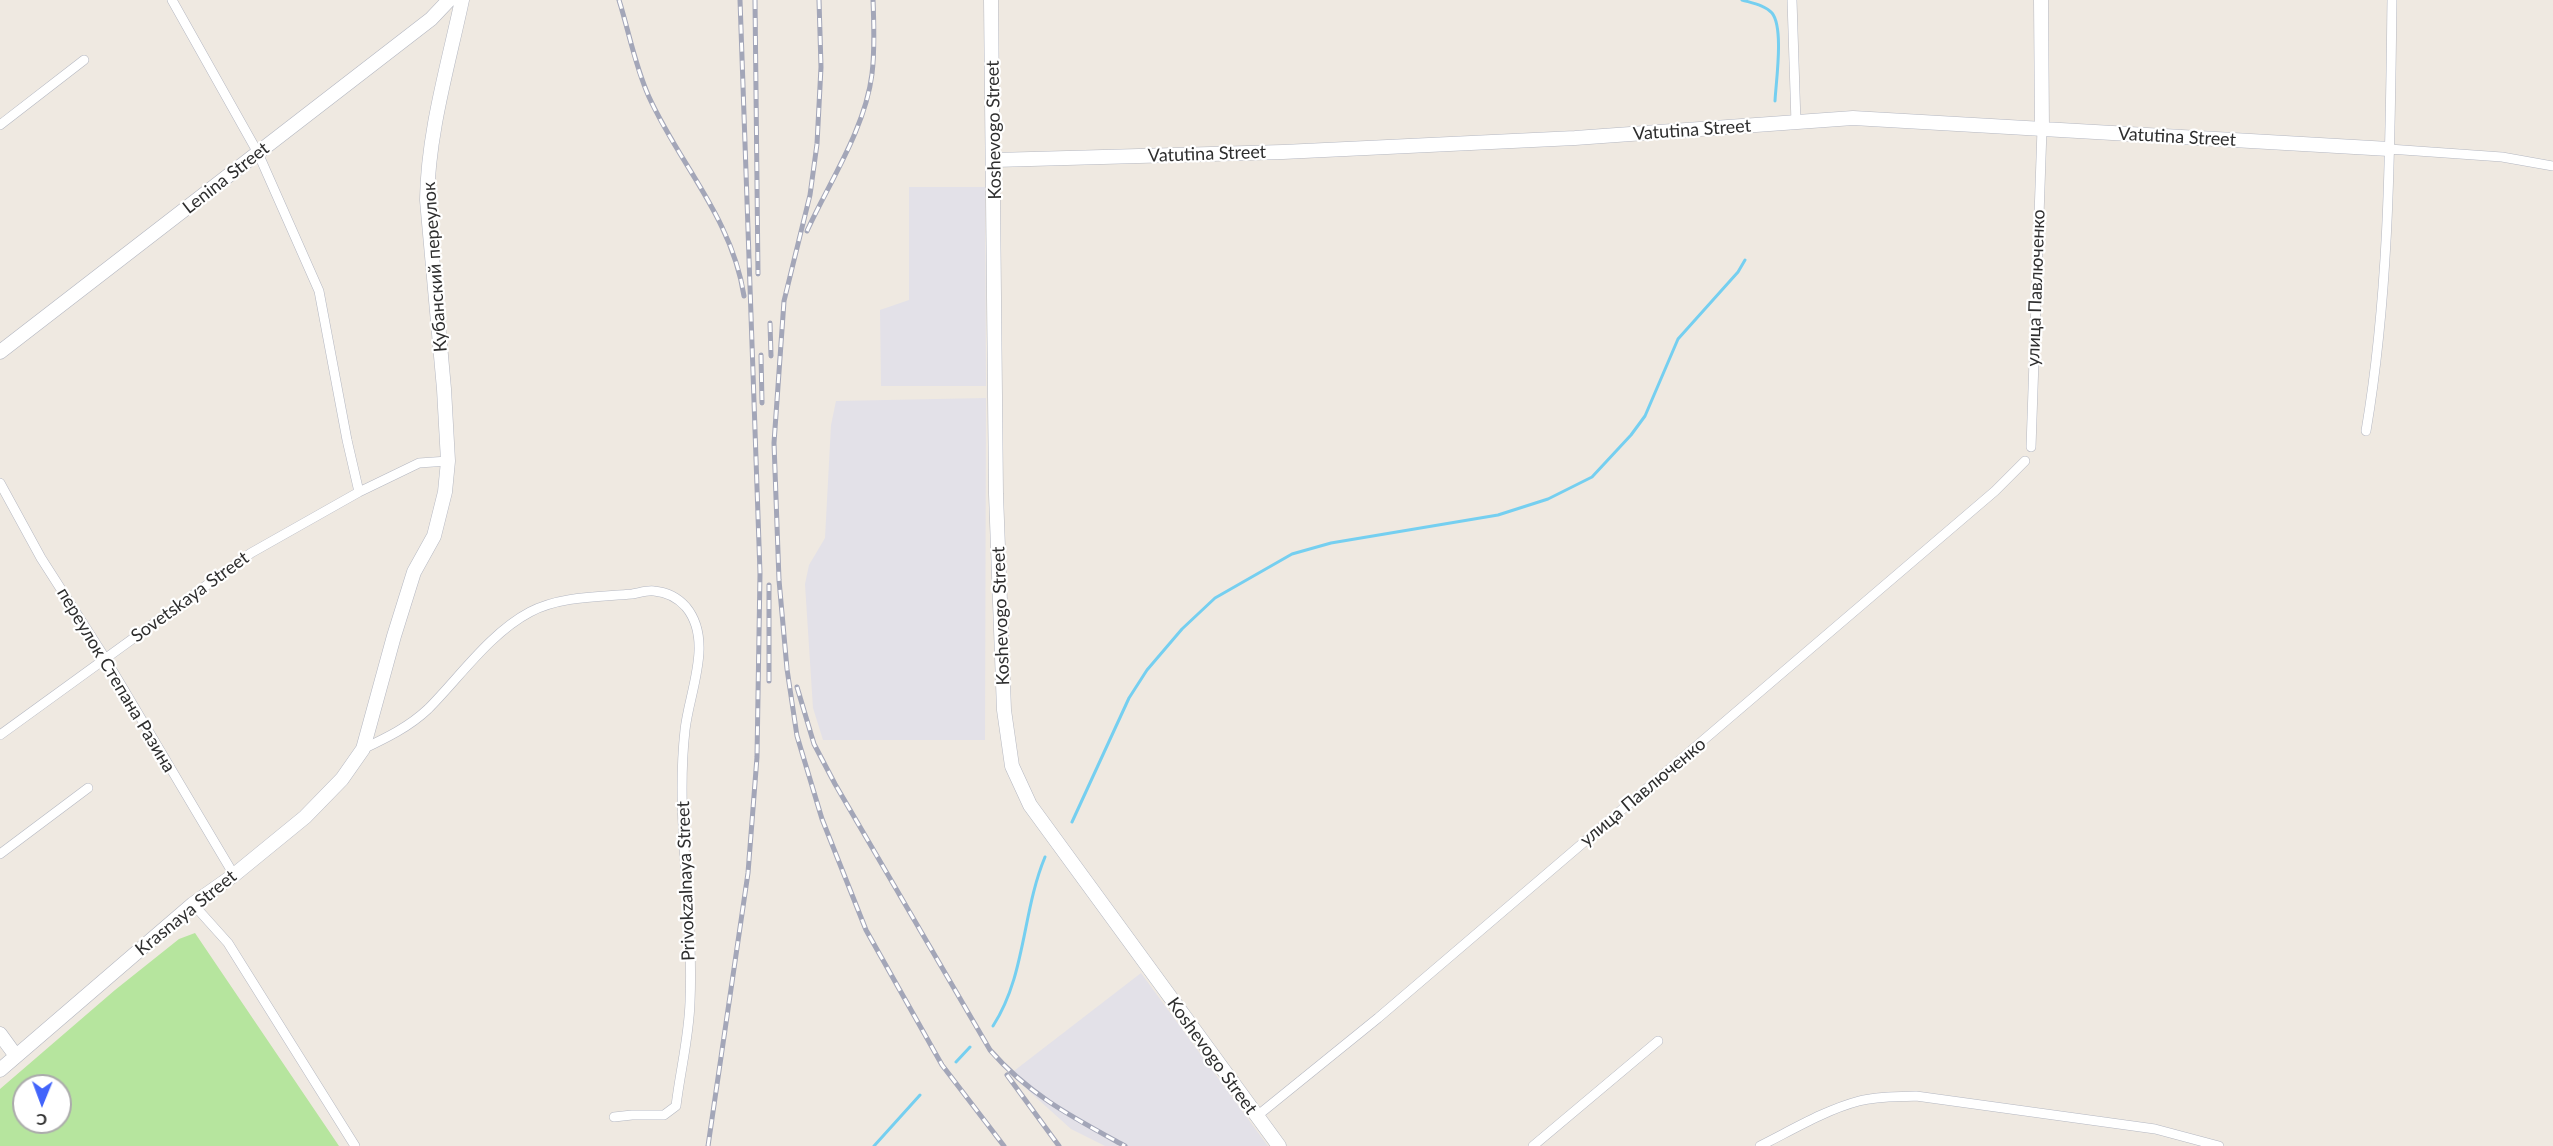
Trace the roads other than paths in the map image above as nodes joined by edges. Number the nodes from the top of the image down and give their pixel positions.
1 (172, 0) edge
2 (449, 0) edge
3 (462, 0) edge
4 (992, 0) edge
5 (1792, 0) edge
6 (2041, 0) edge
7 (2392, 0) edge
8 (84, 60) dead end
9 (1796, 123) junction
10 (0, 125) edge
11 (2042, 129) junction
12 (2389, 149) junction
13 (258, 153) junction
14 (994, 160) junction
15 (2553, 166) edge
16 (0, 352) edge
17 (2366, 431) dead end
18 (2031, 447) dead end
19 (448, 460) junction
20 (2025, 461) dead end
21 (0, 483) edge
22 (359, 492) junction
23 (434, 536) joint
24 (677, 597) joint
25 (105, 658) junction
26 (0, 735) edge
27 (363, 749) junction
28 (88, 788) dead end
29 (0, 854) edge
30 (234, 875) junction
31 (193, 904) junction
32 (0, 1034) edge
33 (1658, 1041) dead end
34 (16, 1056) junction
35 (0, 1070) edge
36 (1257, 1116) junction
37 (614, 1117) dead end
38 (356, 1146) edge
39 (1279, 1146) edge
40 (1533, 1146) edge
41 (1760, 1146) edge
42 (2220, 1146) edge

1 - 13 street
2 - 13 street, Lenina Street
3 - 19 street, Кубанский переулок
4 - 14 street, Koshevogo Street
5 - 9 street
6 - 11 street
7 - 12 street
8 - 10 street
9 - 11 street, Vatutina Street
9 - 14 street, Vatutina Street
11 - 12 street, Vatutina Street
11 - 18 street, улица Павлюченко
12 - 15 street, Vatutina Street
12 - 17 street
13 - 16 street, Lenina Street
13 - 22 street
14 - 36 street, Koshevogo Street
19 - 22 street, Sovetskaya Street
19 - 23 street, Кубанский переулок
20 - 36 street, улица Павлюченко
21 - 25 street, переулок Степана Разина
22 - 25 street, Sovetskaya Street
23 - 27 street, Krasnaya Street
24 - 27 street, Krasnaya Street
24 - 37 street, Privokzalnaya Street
25 - 26 street, Sovetskaya Street
25 - 30 street, переулок Степана Разина
27 - 30 street, Krasnaya Street
28 - 29 street
30 - 31 street, Krasnaya Street
31 - 34 street, Krasnaya Street
31 - 38 street
32 - 34 street
33 - 40 street
34 - 35 street, Krasnaya Street
36 - 39 street, Koshevogo Street
41 - 42 street

